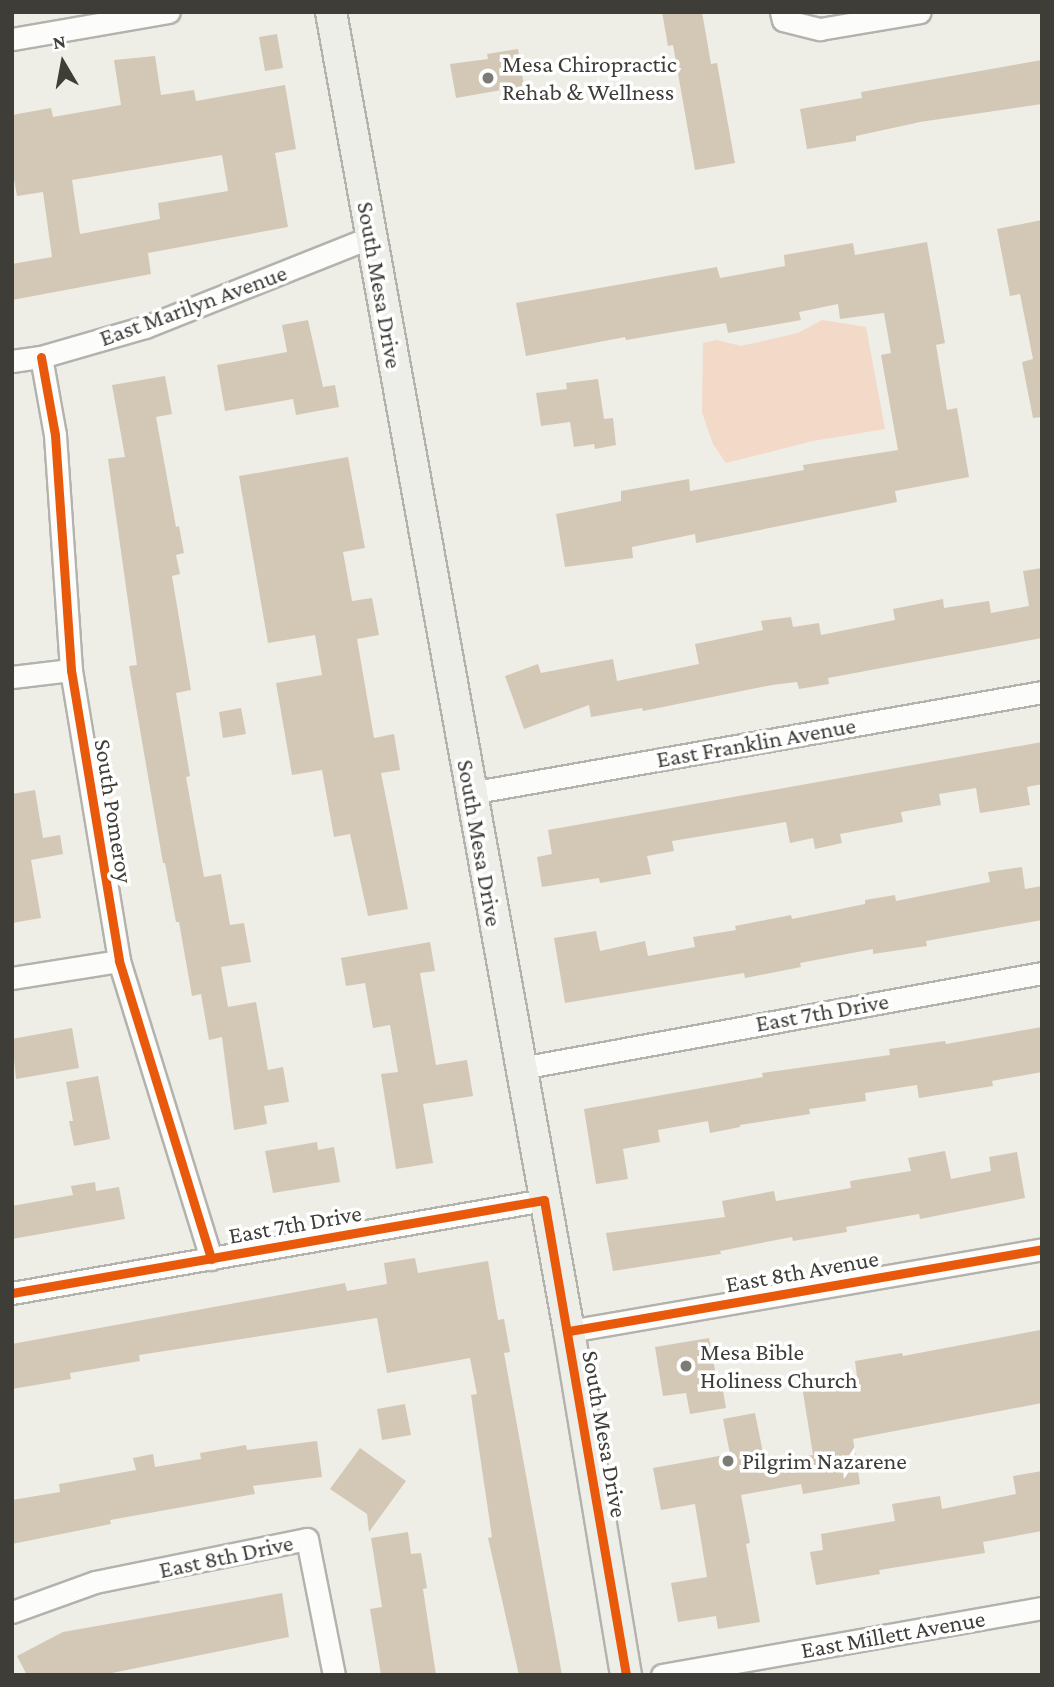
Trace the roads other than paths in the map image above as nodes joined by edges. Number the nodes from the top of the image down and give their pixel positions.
1 (169, 12) edge
2 (331, 12) edge
3 (920, 12) edge
4 (782, 16) edge
5 (12, 39) edge
6 (371, 237) junction
7 (41, 357) junction
8 (12, 361) edge
9 (71, 670) junction
10 (12, 677) edge
11 (1042, 692) edge
12 (470, 793) junction
13 (119, 961) junction
14 (1042, 973) edge
15 (12, 978) edge
16 (521, 1068) junction
17 (544, 1200) junction
18 (1042, 1250) edge
19 (211, 1259) junction
20 (12, 1293) edge
21 (569, 1331) junction
22 (1042, 1608) edge
23 (12, 1612) edge
24 (334, 1675) edge
25 (626, 1675) edge
26 (662, 1675) edge

1 - 5 street
2 - 6 main road, South Mesa Drive
3 - 4 street
6 - 7 street, East Marilyn Avenue
6 - 12 main road, South Mesa Drive
7 - 8 street, East Marilyn Avenue
7 - 9 street, South Pomeroy
9 - 10 street
9 - 13 street, South Pomeroy
11 - 12 street, East Franklin Avenue
12 - 16 main road, South Mesa Drive
13 - 15 street
13 - 19 street, South Pomeroy
14 - 16 street, East 7th Drive
16 - 17 main road, South Mesa Drive
17 - 19 street, East 7th Drive
17 - 21 main road, South Mesa Drive
18 - 21 street, East 8th Avenue
19 - 20 street, East 7th Drive
21 - 25 main road, South Mesa Drive
22 - 26 street, East Millett Avenue
23 - 24 street, East 8th Drive

